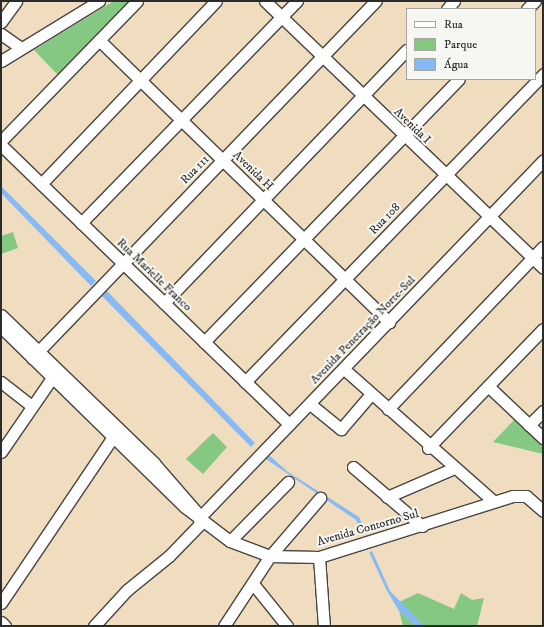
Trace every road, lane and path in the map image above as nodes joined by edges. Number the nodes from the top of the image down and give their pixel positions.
1 (16, 1) edge
2 (99, 1) edge
3 (137, 1) edge
4 (216, 1) edge
5 (265, 1) edge
6 (297, 1) edge
7 (376, 1) edge
8 (281, 17) junction
9 (1, 22) edge
10 (1, 34) edge
11 (99, 40) junction
12 (21, 48) junction
13 (406, 51) edge
14 (321, 58) junction
15 (1, 61) edge
16 (543, 74) edge
17 (141, 78) junction
18 (458, 80) edge
19 (362, 96) junction
20 (182, 119) junction
21 (403, 136) junction
22 (1, 141) edge
23 (1, 145) edge
24 (223, 160) junction
25 (543, 160) edge
26 (445, 175) junction
27 (41, 184) junction
28 (264, 199) junction
29 (489, 216) junction
30 (81, 223) junction
31 (305, 238) junction
32 (543, 247) edge
33 (533, 258) junction
34 (122, 263) junction
35 (543, 268) edge
36 (346, 277) junction
37 (164, 303) junction
38 (1, 314) edge
39 (389, 322) junction
40 (1, 327) edge
41 (543, 329) edge
42 (204, 342) junction
43 (35, 354) junction
44 (344, 369) junction
45 (54, 374) junction
46 (1, 382) edge
47 (245, 382) junction
48 (488, 386) junction
49 (371, 394) junction
50 (310, 404) junction
51 (32, 406) junction
52 (388, 409) junction
53 (543, 411) edge
54 (289, 424) junction
55 (529, 425) junction
56 (113, 437) junction
57 (543, 438) edge
58 (3, 445) edge
59 (428, 448) junction
60 (353, 467) dead end
61 (452, 469) junction
62 (288, 482) dead end
63 (387, 497) junction
64 (320, 498) dead end
65 (493, 501) junction
66 (543, 511) edge
67 (200, 517) junction
68 (422, 526) junction
69 (230, 540) junction
70 (270, 556) junction
71 (319, 557) junction
72 (254, 585) junction
73 (1, 603) edge
74 (1, 622) edge
75 (5, 626) edge
76 (94, 626) edge
77 (224, 626) edge
78 (287, 626) edge
79 (324, 626) edge

1 - 9 street
2 - 12 street
3 - 11 street
4 - 17 street
5 - 8 street, Avenida I
6 - 8 street
7 - 14 street, Rua 111
8 - 14 street, Avenida I
8 - 20 street
10 - 12 street
11 - 17 street, Avenida H
11 - 22 street
12 - 15 street
13 - 19 street
14 - 19 street, Avenida I
14 - 24 street, Rua 111
16 - 26 street, Rua 108
17 - 20 street, Avenida H
17 - 27 street
18 - 21 street
19 - 21 street, Avenida I
19 - 28 street
20 - 24 street, Avenida H
20 - 30 street
21 - 26 street, Avenida I
21 - 31 street
23 - 27 street, Rua Marielle Franco
24 - 28 street, Avenida H
24 - 34 street, Rua 111
25 - 29 street, Avenida Penetração Norte-Sul
26 - 29 street, Avenida I
26 - 36 street, Rua 108
27 - 30 street, Rua Marielle Franco
28 - 31 street, Avenida H
28 - 37 street
29 - 33 street, Avenida I
29 - 39 street, Avenida Penetração Norte-Sul
30 - 34 street, Rua Marielle Franco
31 - 36 street, Avenida H
31 - 42 street
32 - 33 street
33 - 35 street, Avenida I
33 - 52 street
34 - 37 street, Rua Marielle Franco
34 - 43 street, Rua 111
36 - 39 street, Avenida H
36 - 47 street, Rua 108
37 - 42 street, Rua Marielle Franco
38 - 43 street, Avenida Contorno Sul
39 - 44 street, Avenida Penetração Norte-Sul
40 - 43 street, Avenida Contorno Sul
41 - 48 street
42 - 47 street, Rua Marielle Franco
43 - 45 street, Avenida Contorno Sul
44 - 49 street
44 - 50 street, Avenida Penetração Norte-Sul
45 - 51 street
45 - 56 street, Avenida Contorno Sul
45 - 67 street, Avenida Contorno Sul
46 - 51 street
47 - 54 street, Rua Marielle Franco
48 - 55 street
48 - 59 street
49 - 50 street
49 - 52 street
50 - 54 street, Avenida Penetração Norte-Sul
51 - 58 street
52 - 59 street
53 - 55 street
54 - 67 street, Avenida Penetração Norte-Sul
55 - 57 street
56 - 67 street, Avenida Contorno Sul
56 - 73 street
59 - 61 street
60 - 63 street
61 - 63 street
61 - 65 street
62 - 69 street
63 - 68 street
64 - 70 street
65 - 66 street, Avenida Contorno Sul
65 - 68 street, Avenida Contorno Sul
67 - 69 street, Avenida Contorno Sul
67 - 76 street, Avenida Penetração Norte-Sul
68 - 71 street, Avenida Contorno Sul
69 - 70 street, Avenida Contorno Sul
70 - 71 street, Avenida Contorno Sul
70 - 72 street
71 - 79 street
72 - 77 street
72 - 78 street
74 - 75 street

